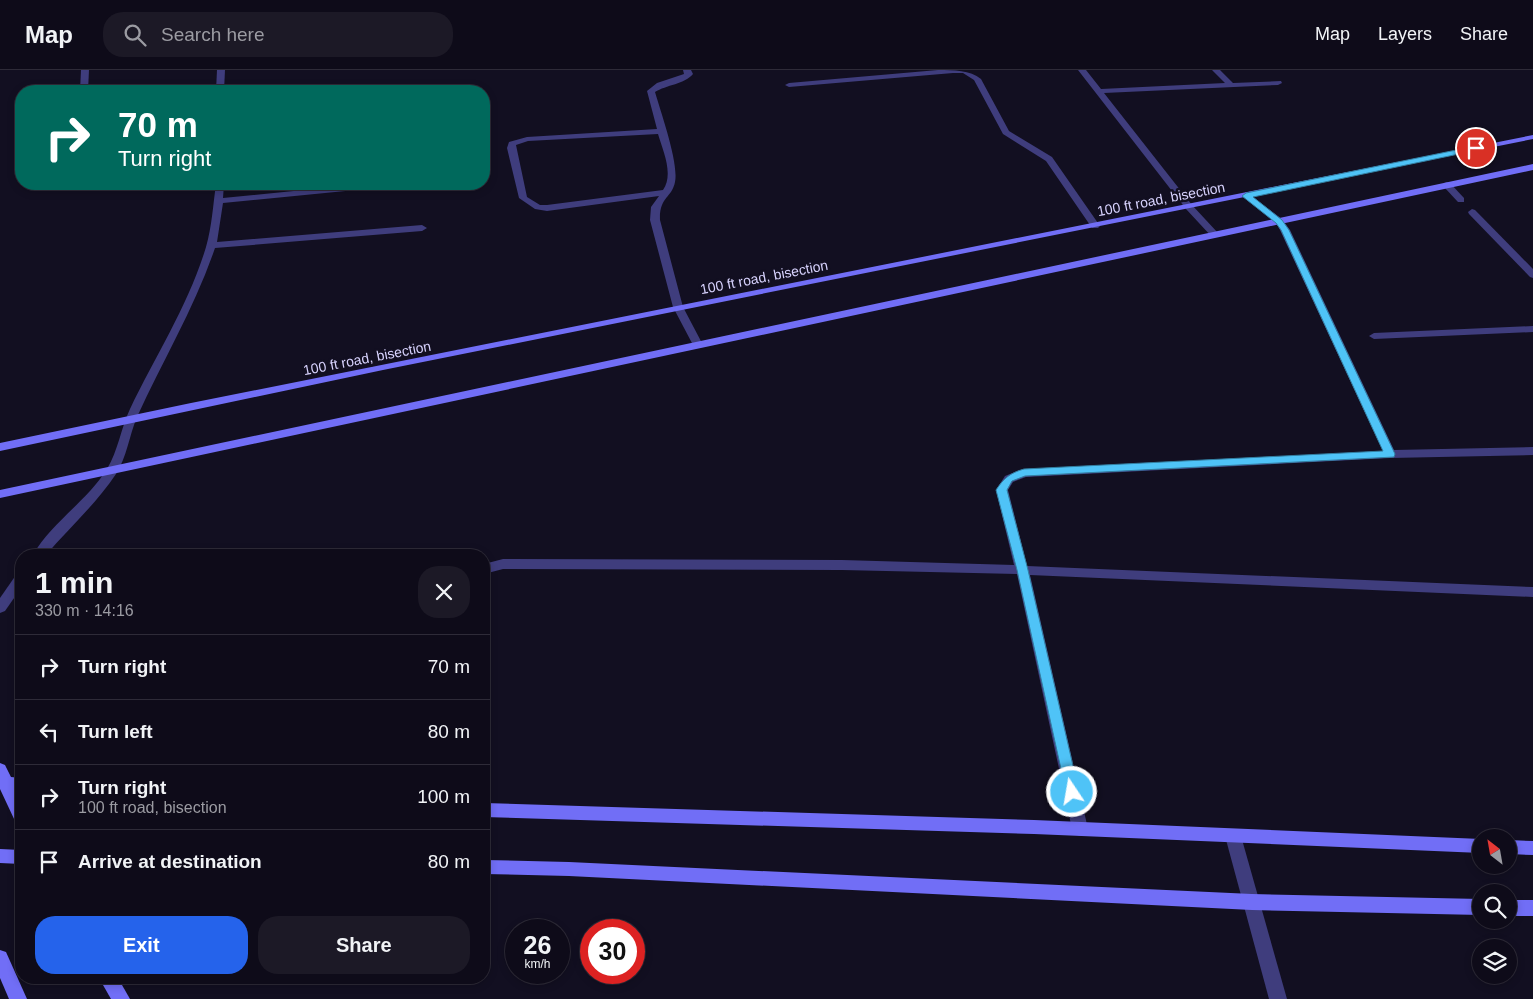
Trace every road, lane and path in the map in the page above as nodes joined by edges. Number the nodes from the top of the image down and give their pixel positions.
1 (85, 70) edge
2 (221, 70) edge
3 (687, 70) edge
4 (1082, 70) edge
5 (1216, 70) edge
6 (1278, 83) dead end
7 (84, 85) edge
8 (220, 85) edge
9 (789, 85) dead end
10 (1231, 85) junction
11 (1099, 91) junction
12 (661, 130) junction
13 (1533, 136) edge
14 (1533, 167) edge
15 (1447, 185) junction
16 (220, 190) edge
17 (327, 190) edge
18 (664, 192) junction
19 (1246, 196) junction
20 (1461, 200) dead end
21 (220, 201) junction
22 (1189, 207) junction
23 (1472, 212) dead end
24 (1279, 221) junction
25 (1094, 226) junction
26 (422, 228) dead end
27 (1215, 235) junction
28 (212, 245) junction
29 (1533, 275) edge
30 (678, 307) junction
31 (1533, 329) edge
32 (1374, 336) dead end
33 (698, 345) junction
34 (131, 419) junction
35 (0, 447) edge
36 (1533, 451) edge
37 (1390, 454) junction
38 (112, 470) junction
39 (0, 494) edge
40 (45, 549) edge
41 (490, 567) edge
42 (1022, 570) junction
43 (15, 587) edge
44 (1533, 592) edge
45 (0, 608) edge
46 (7, 780) edge
47 (15, 801) edge
48 (490, 810) edge
49 (1080, 829) junction
50 (1232, 836) junction
51 (1472, 846) edge
52 (1518, 847) edge
53 (1533, 848) edge
54 (0, 856) edge
55 (15, 857) edge
56 (490, 867) edge
57 (1252, 902) junction
58 (1472, 907) edge
59 (1517, 908) edge
60 (1533, 908) edge
61 (0, 958) edge
62 (111, 984) edge
63 (18, 999) edge
64 (120, 999) edge
65 (1278, 999) edge

1 - 7 street
2 - 8 street
3 - 12 street
4 - 11 street
5 - 10 street
6 - 10 street
9 - 25 street
10 - 11 street
11 - 22 street
12 - 18 street
12 - 18 street
13 - 19 street, 100 ft road, bisection
14 - 15 street
15 - 20 street
15 - 24 street
16 - 21 street
17 - 21 street
18 - 30 street
19 - 22 street, 100 ft road, bisection
19 - 24 street
21 - 28 street
22 - 25 street, 100 ft road, bisection
22 - 27 street
23 - 29 street
24 - 27 street
24 - 37 street
25 - 30 street, 100 ft road, bisection
26 - 28 street
27 - 33 street
28 - 34 street
30 - 33 street
30 - 34 street, 100 ft road, bisection
31 - 32 street
33 - 38 street
34 - 35 street, 100 ft road, bisection
34 - 38 street
36 - 37 street
37 - 42 street
38 - 39 street
38 - 40 street
41 - 42 street
42 - 44 street
42 - 49 street
43 - 45 street
46 - 47 street
48 - 49 street
49 - 50 street
50 - 51 street
50 - 57 street
52 - 53 street
54 - 55 street
56 - 57 street
57 - 58 street
57 - 65 street
59 - 60 street
61 - 63 street
62 - 64 street

